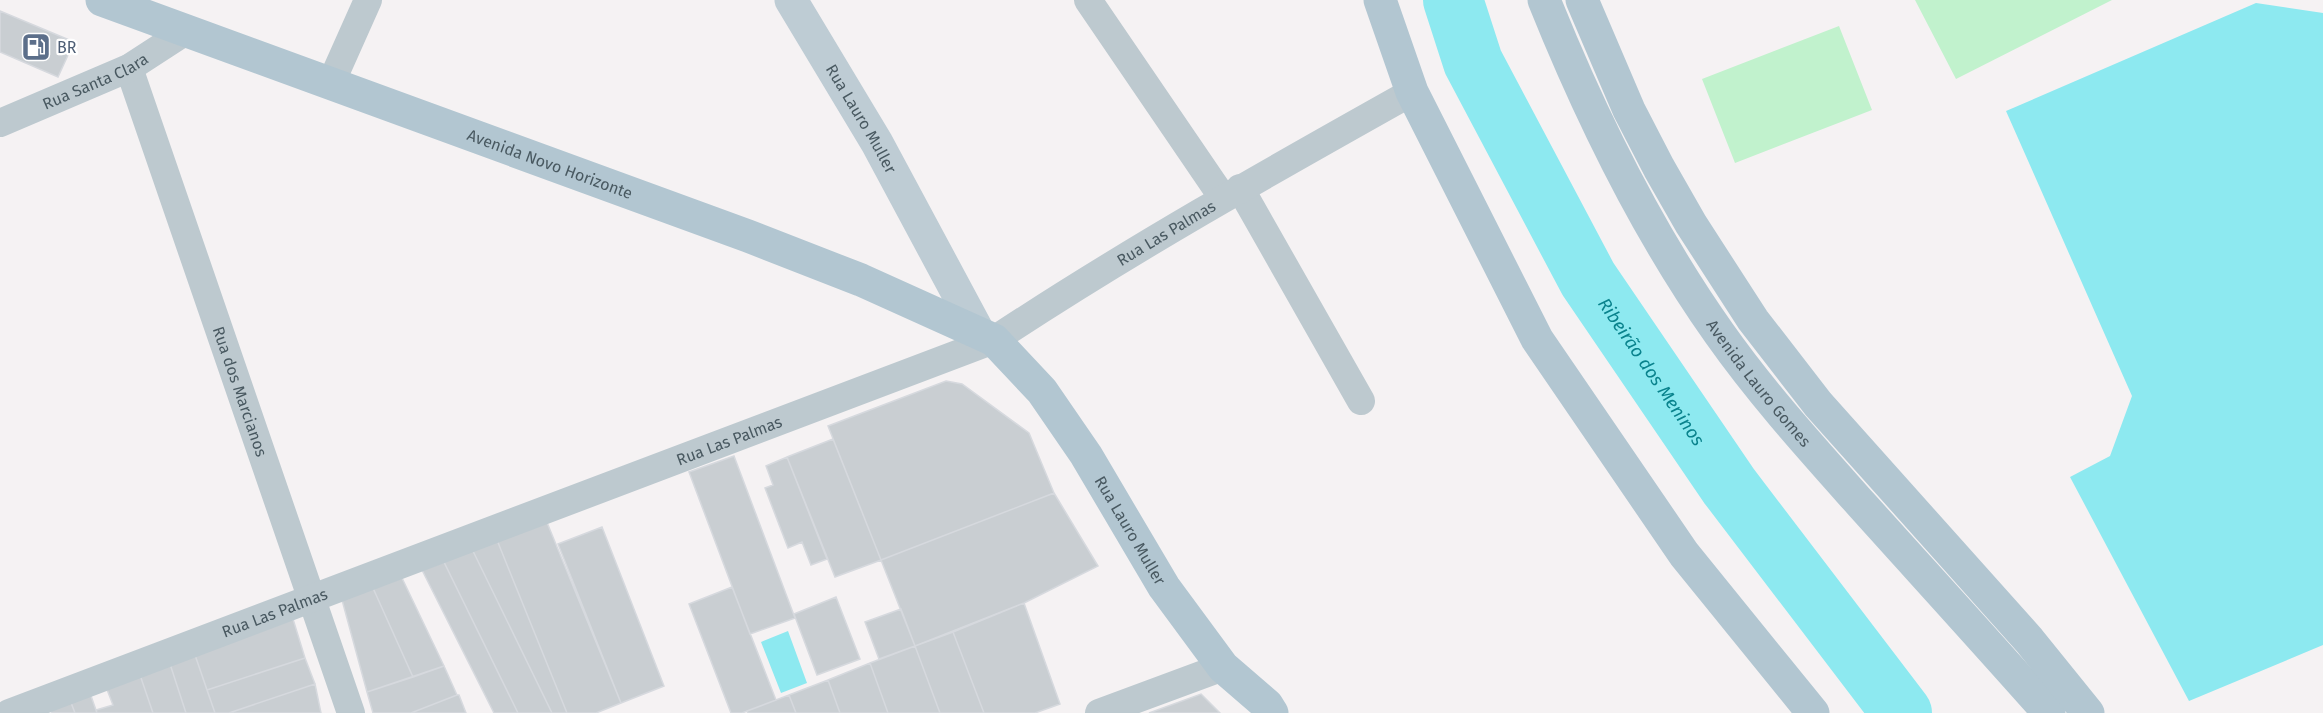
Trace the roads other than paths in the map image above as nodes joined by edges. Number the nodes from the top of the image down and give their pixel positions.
1 (102, 0) edge
2 (368, 0) edge
3 (791, 0) edge
4 (1088, 0) edge
5 (1380, 0) edge
6 (1544, 0) edge
7 (1582, 0) edge
8 (186, 31) junction
9 (129, 69) junction
10 (332, 83) junction
11 (1413, 92) junction
12 (0, 123) edge
13 (1232, 193) junction
14 (987, 337) junction
15 (1361, 401) dead end
16 (310, 598) junction
17 (1224, 667) junction
18 (9, 713) edge
19 (351, 713) edge
20 (1099, 713) edge
21 (1272, 713) edge
22 (1814, 713) edge
23 (2049, 713) edge
24 (2088, 713) edge

1 - 8 main road, Avenida Novo Horizonte
2 - 10 street
3 - 14 street, Rua Lauro Muller
4 - 13 street
5 - 11 main road
6 - 23 main road, Avenida Lauro Gomes
7 - 24 main road, Avenida Lauro Gomes
8 - 9 street, Rua Santa Clara
8 - 10 main road, Avenida Novo Horizonte
9 - 12 street, Rua Santa Clara
9 - 16 street, Rua dos Marcianos
10 - 14 main road, Avenida Novo Horizonte
11 - 13 street, Rua Las Palmas
11 - 22 main road
13 - 14 street, Rua Las Palmas
13 - 15 street
14 - 16 street, Rua Las Palmas
14 - 17 main road, Rua Lauro Muller
16 - 18 street, Rua Las Palmas
16 - 19 street, Rua dos Marcianos
17 - 20 street
17 - 21 main road, Rua Lauro Muller

